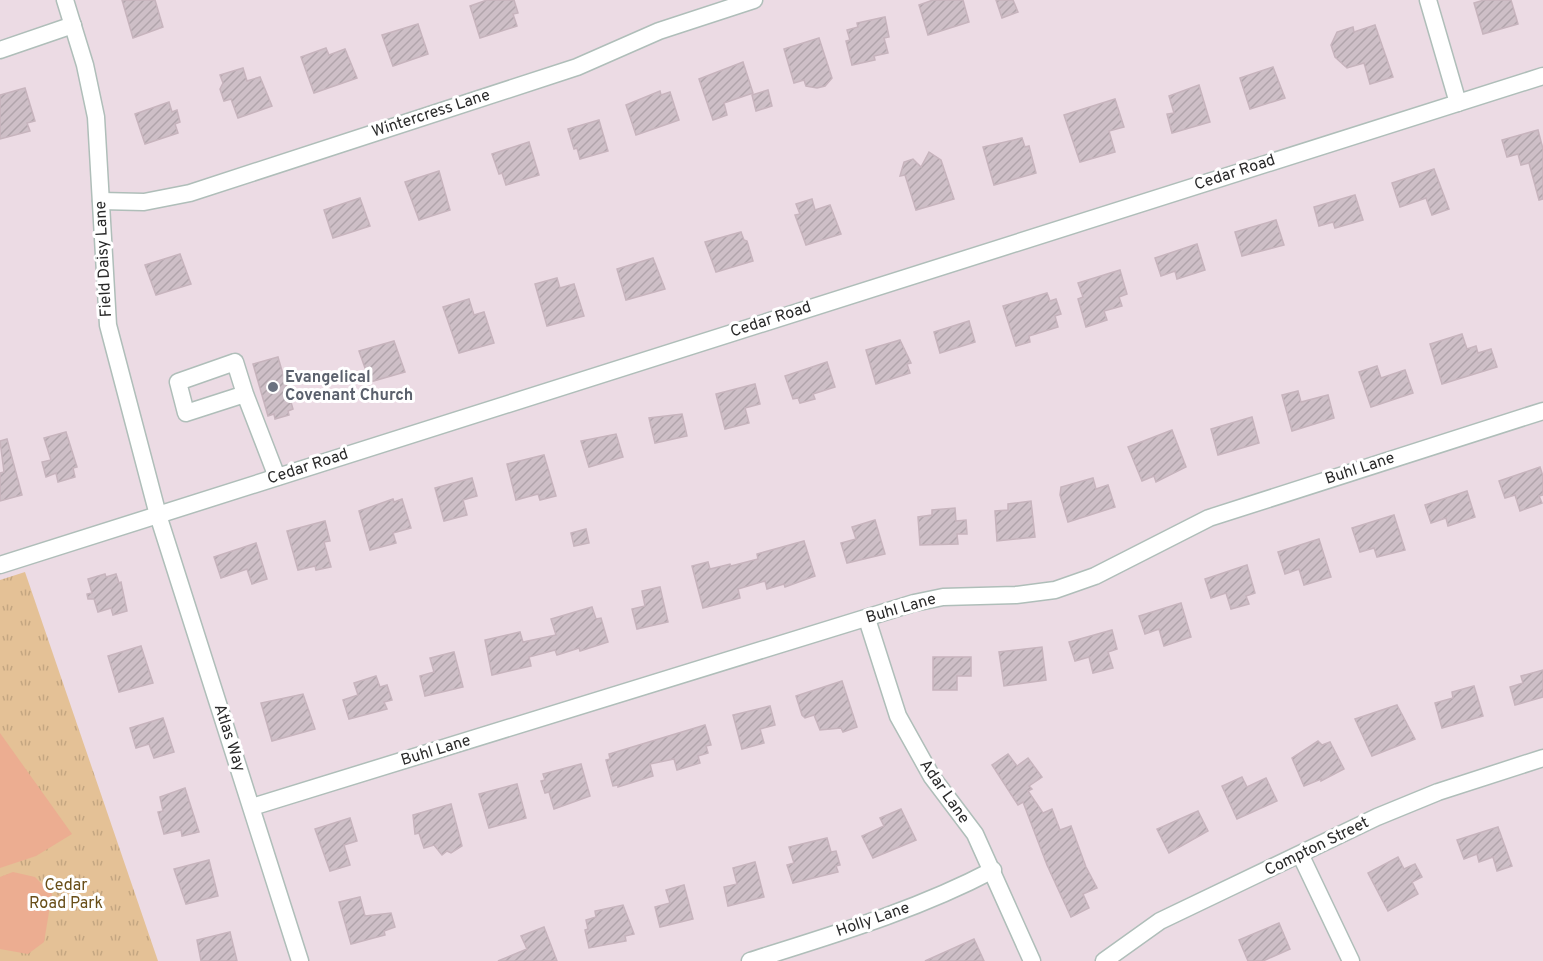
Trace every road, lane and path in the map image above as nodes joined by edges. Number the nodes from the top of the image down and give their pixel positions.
1 (65, 0) edge
2 (754, 0) edge
3 (1428, 0) edge
4 (73, 25) junction
5 (0, 50) edge
6 (1543, 76) edge
7 (1458, 103) junction
8 (101, 201) junction
9 (245, 394) dead end
10 (1543, 411) edge
11 (277, 477) junction
12 (158, 515) junction
13 (0, 565) edge
14 (867, 618) junction
15 (1543, 758) edge
16 (252, 807) junction
17 (1301, 856) junction
18 (993, 870) junction
19 (300, 961) edge
20 (750, 961) edge
21 (1032, 961) edge
22 (1104, 961) edge
23 (1351, 961) edge

1 - 4 street, Field Daisy Lane
2 - 8 street, Wintercress Lane
3 - 7 street
4 - 5 street
4 - 8 street, Field Daisy Lane
6 - 7 street, Cedar Road
7 - 11 street, Cedar Road
8 - 12 street, Field Daisy Lane
9 - 11 street
10 - 14 street, Buhl Lane
11 - 12 street, Cedar Road
12 - 13 street, Cedar Road
12 - 16 street, Atlas Way
14 - 16 street, Buhl Lane
14 - 18 street, Adar Lane
15 - 17 street, Compton Street
16 - 19 street, Atlas Way
17 - 22 street, Compton Street
17 - 23 street
18 - 20 street, Holly Lane
18 - 21 street, Adar Lane

